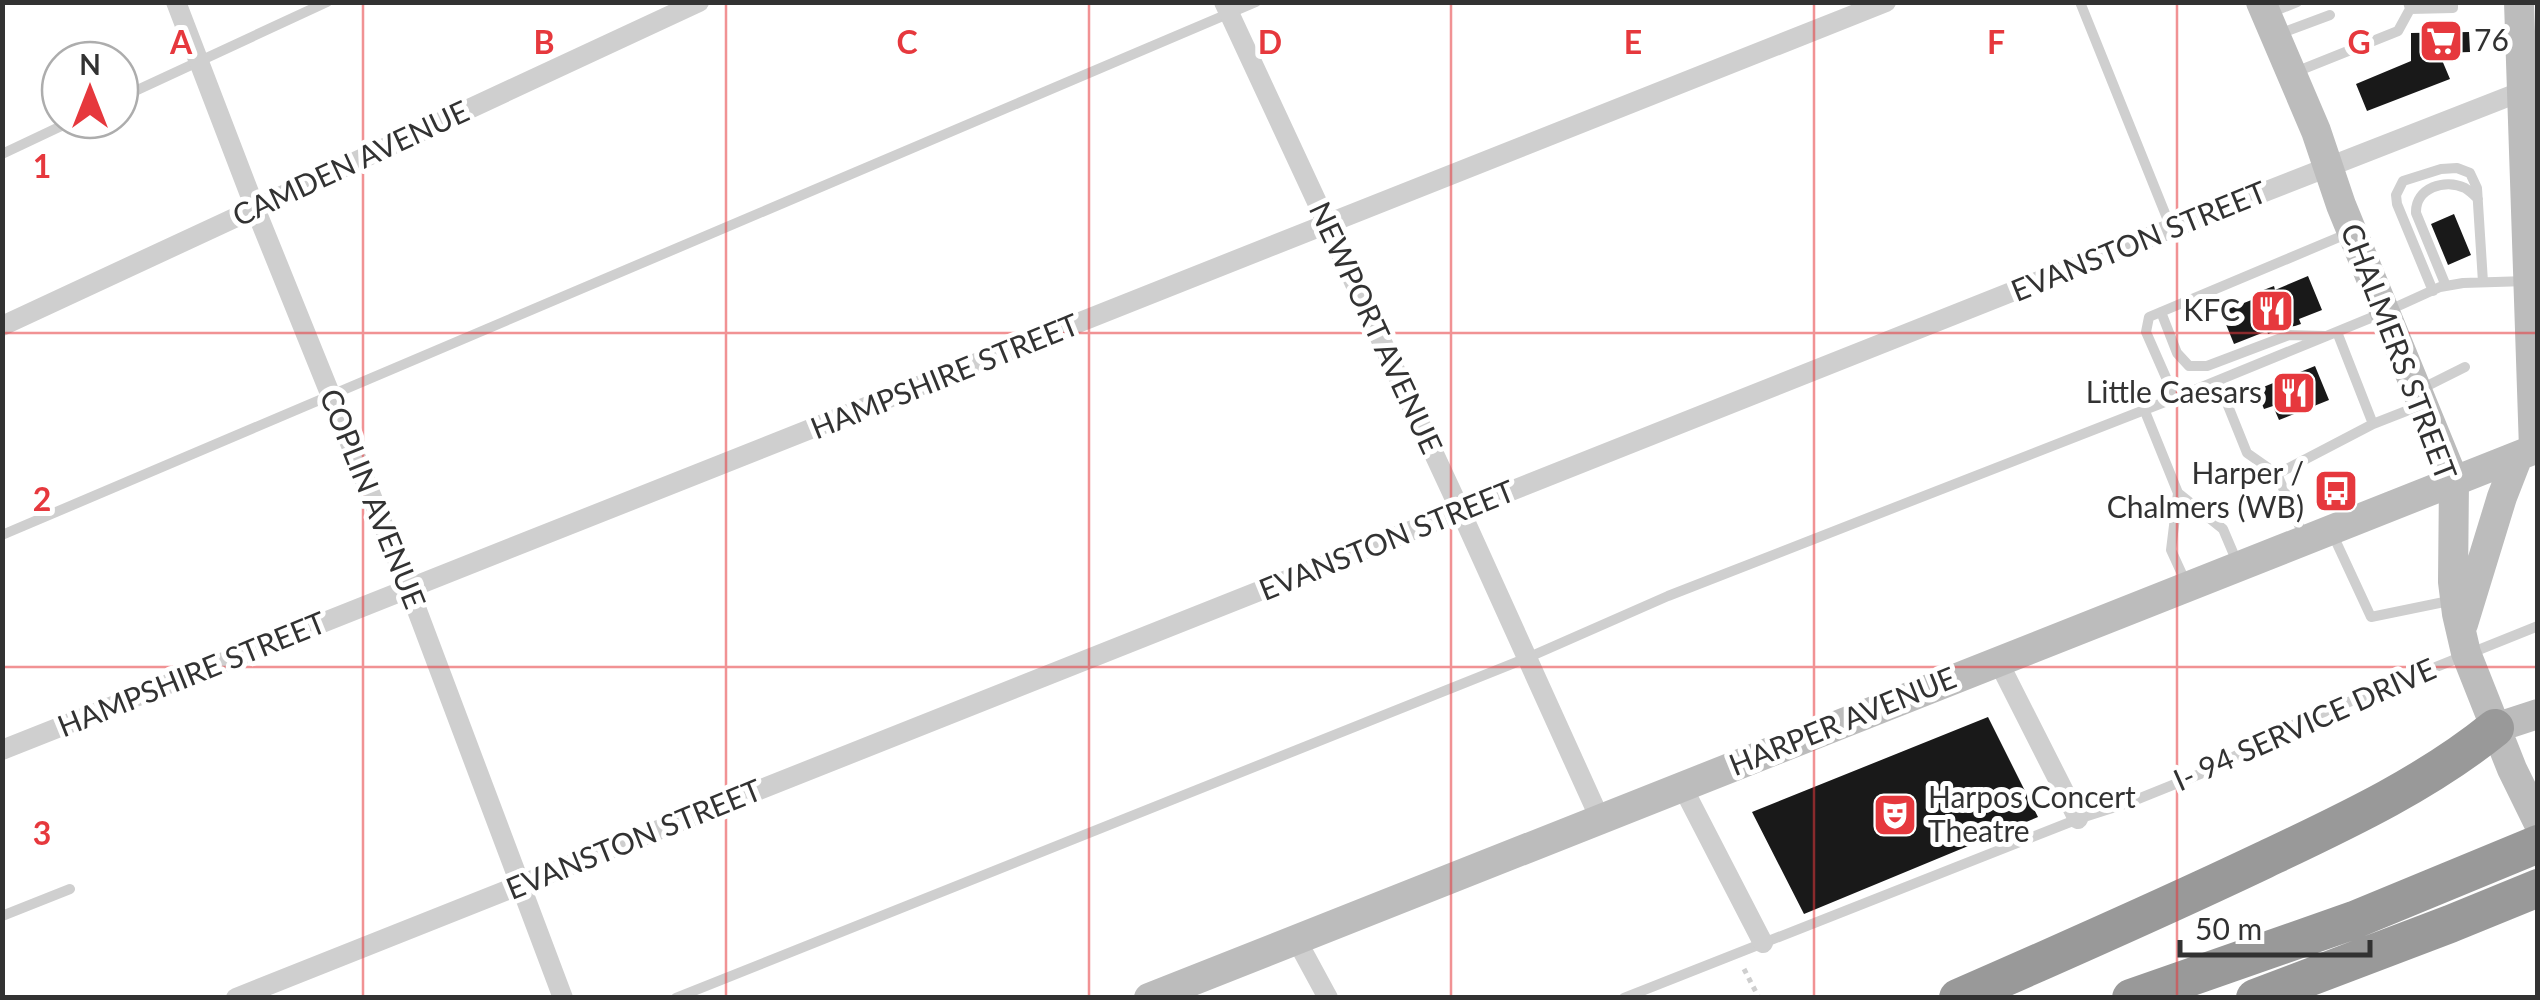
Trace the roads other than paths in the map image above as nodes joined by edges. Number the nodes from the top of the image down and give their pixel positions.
1 (176, 2) edge
2 (328, 2) edge
3 (699, 2) edge
4 (1256, 2) edge
5 (1886, 2) edge
6 (2080, 2) edge
7 (2297, 2) edge
8 (2453, 2) edge
9 (2519, 2) edge
10 (2409, 6) edge
11 (1226, 8) edge
12 (2330, 15) dead end
13 (2268, 17) edge
14 (200, 61) junction
15 (2292, 74) junction
16 (2530, 88) edge
17 (140, 89) edge
18 (40, 136) edge
19 (2, 154) edge
20 (2328, 168) junction
21 (2478, 199) junction
22 (256, 208) junction
23 (1327, 225) junction
24 (2171, 228) junction
25 (2352, 232) junction
26 (2531, 260) edge
27 (2483, 282) junction
28 (2440, 288) junction
29 (2161, 312) junction
30 (2385, 312) junction
31 (2534, 318) edge
32 (2, 326) edge
33 (2332, 334) junction
34 (2465, 367) dead end
35 (2218, 381) junction
36 (331, 396) junction
37 (2175, 398) junction
38 (2420, 398) junction
39 (2144, 409) junction
40 (2374, 424) junction
41 (2530, 451) edge
42 (2276, 474) junction
43 (2454, 481) junction
44 (2178, 493) junction
45 (1461, 512) junction
46 (2318, 534) junction
47 (2, 535) edge
48 (2238, 566) junction
49 (2187, 586) junction
50 (409, 589) junction
51 (2455, 600) junction
52 (2538, 626) edge
53 (2464, 643) junction
54 (1527, 658) junction
55 (1998, 661) junction
56 (2538, 714) edge
57 (2495, 728) junction
58 (2, 750) edge
59 (1682, 786) junction
60 (1600, 819) junction
61 (2078, 819) junction
62 (2538, 822) edge
63 (2538, 844) edge
64 (522, 885) junction
65 (2538, 888) edge
66 (70, 889) dead end
67 (2, 916) edge
68 (1296, 939) junction
69 (1762, 943) junction
70 (236, 998) edge
71 (563, 998) edge
72 (676, 998) edge
73 (1150, 998) edge
74 (1328, 998) edge
75 (1624, 998) edge
76 (1958, 998) edge
77 (2131, 998) edge
78 (2255, 998) edge

1 - 14 street, COPLIN AVENUE
2 - 14 lane
3 - 22 street, CAMDEN AVENUE
4 - 11 lane
5 - 23 street, HAMPSHIRE STREET
6 - 24 lane
7 - 13 lane
8 - 10 lane
9 - 16 main road
10 - 15 lane
11 - 23 street, NEWPORT AVENUE
11 - 36 lane
12 - 13 lane
13 - 15 main road, CHALMERS STREET
14 - 17 lane
14 - 22 street, COPLIN AVENUE
15 - 20 main road, CHALMERS STREET
16 - 20 street, EVANSTON STREET
16 - 26 main road
18 - 19 lane
20 - 24 street, EVANSTON STREET
20 - 25 main road, CHALMERS STREET
21 - 27 lane
21 - 28 lane
21 - 28 lane
22 - 32 street, CAMDEN AVENUE
22 - 36 street, COPLIN AVENUE
23 - 45 street, NEWPORT AVENUE
23 - 50 street, HAMPSHIRE STREET
24 - 45 street, EVANSTON STREET
25 - 29 lane
25 - 30 main road, CHALMERS STREET
26 - 27 lane
26 - 31 main road
27 - 28 lane
28 - 30 lane
29 - 33 lane
29 - 37 lane
30 - 33 lane
30 - 38 main road, CHALMERS STREET
31 - 41 main road
33 - 35 lane
33 - 40 lane
34 - 38 lane
35 - 37 lane
35 - 42 lane
36 - 47 lane
36 - 50 street, COPLIN AVENUE
37 - 39 lane
38 - 40 lane
38 - 43 main road, CHALMERS STREET
39 - 44 lane
39 - 54 lane
40 - 42 lane
41 - 43 main road, HARPER AVENUE
41 - 53 main road
42 - 46 lane
43 - 46 main road, HARPER AVENUE
43 - 51 main road, CHALMERS STREET
44 - 48 lane
44 - 49 lane
45 - 54 street, NEWPORT AVENUE
45 - 64 street, EVANSTON STREET
46 - 48 main road, HARPER AVENUE
46 - 51 lane
48 - 49 main road, HARPER AVENUE
49 - 55 main road, HARPER AVENUE
50 - 58 street, HAMPSHIRE STREET
50 - 64 street, COPLIN AVENUE
51 - 53 main road, CHALMERS STREET
52 - 53 lane, I- 94 SERVICE DRIVE
53 - 57 main road, CHALMERS STREET
53 - 61 lane, I- 94 SERVICE DRIVE
54 - 60 street, NEWPORT AVENUE
54 - 72 lane
55 - 59 main road, HARPER AVENUE
55 - 61 street
56 - 57 main road
57 - 62 main road, CHALMERS STREET
57 - 76 highway
59 - 60 main road, HARPER AVENUE
59 - 69 street
60 - 68 main road, HARPER AVENUE
61 - 69 lane, I- 94 SERVICE DRIVE
63 - 77 highway
64 - 70 street, EVANSTON STREET
64 - 71 street, COPLIN AVENUE
65 - 78 highway
66 - 67 lane
68 - 73 main road, HARPER AVENUE
68 - 74 street
69 - 75 lane, I- 94 SERVICE DRIVE

